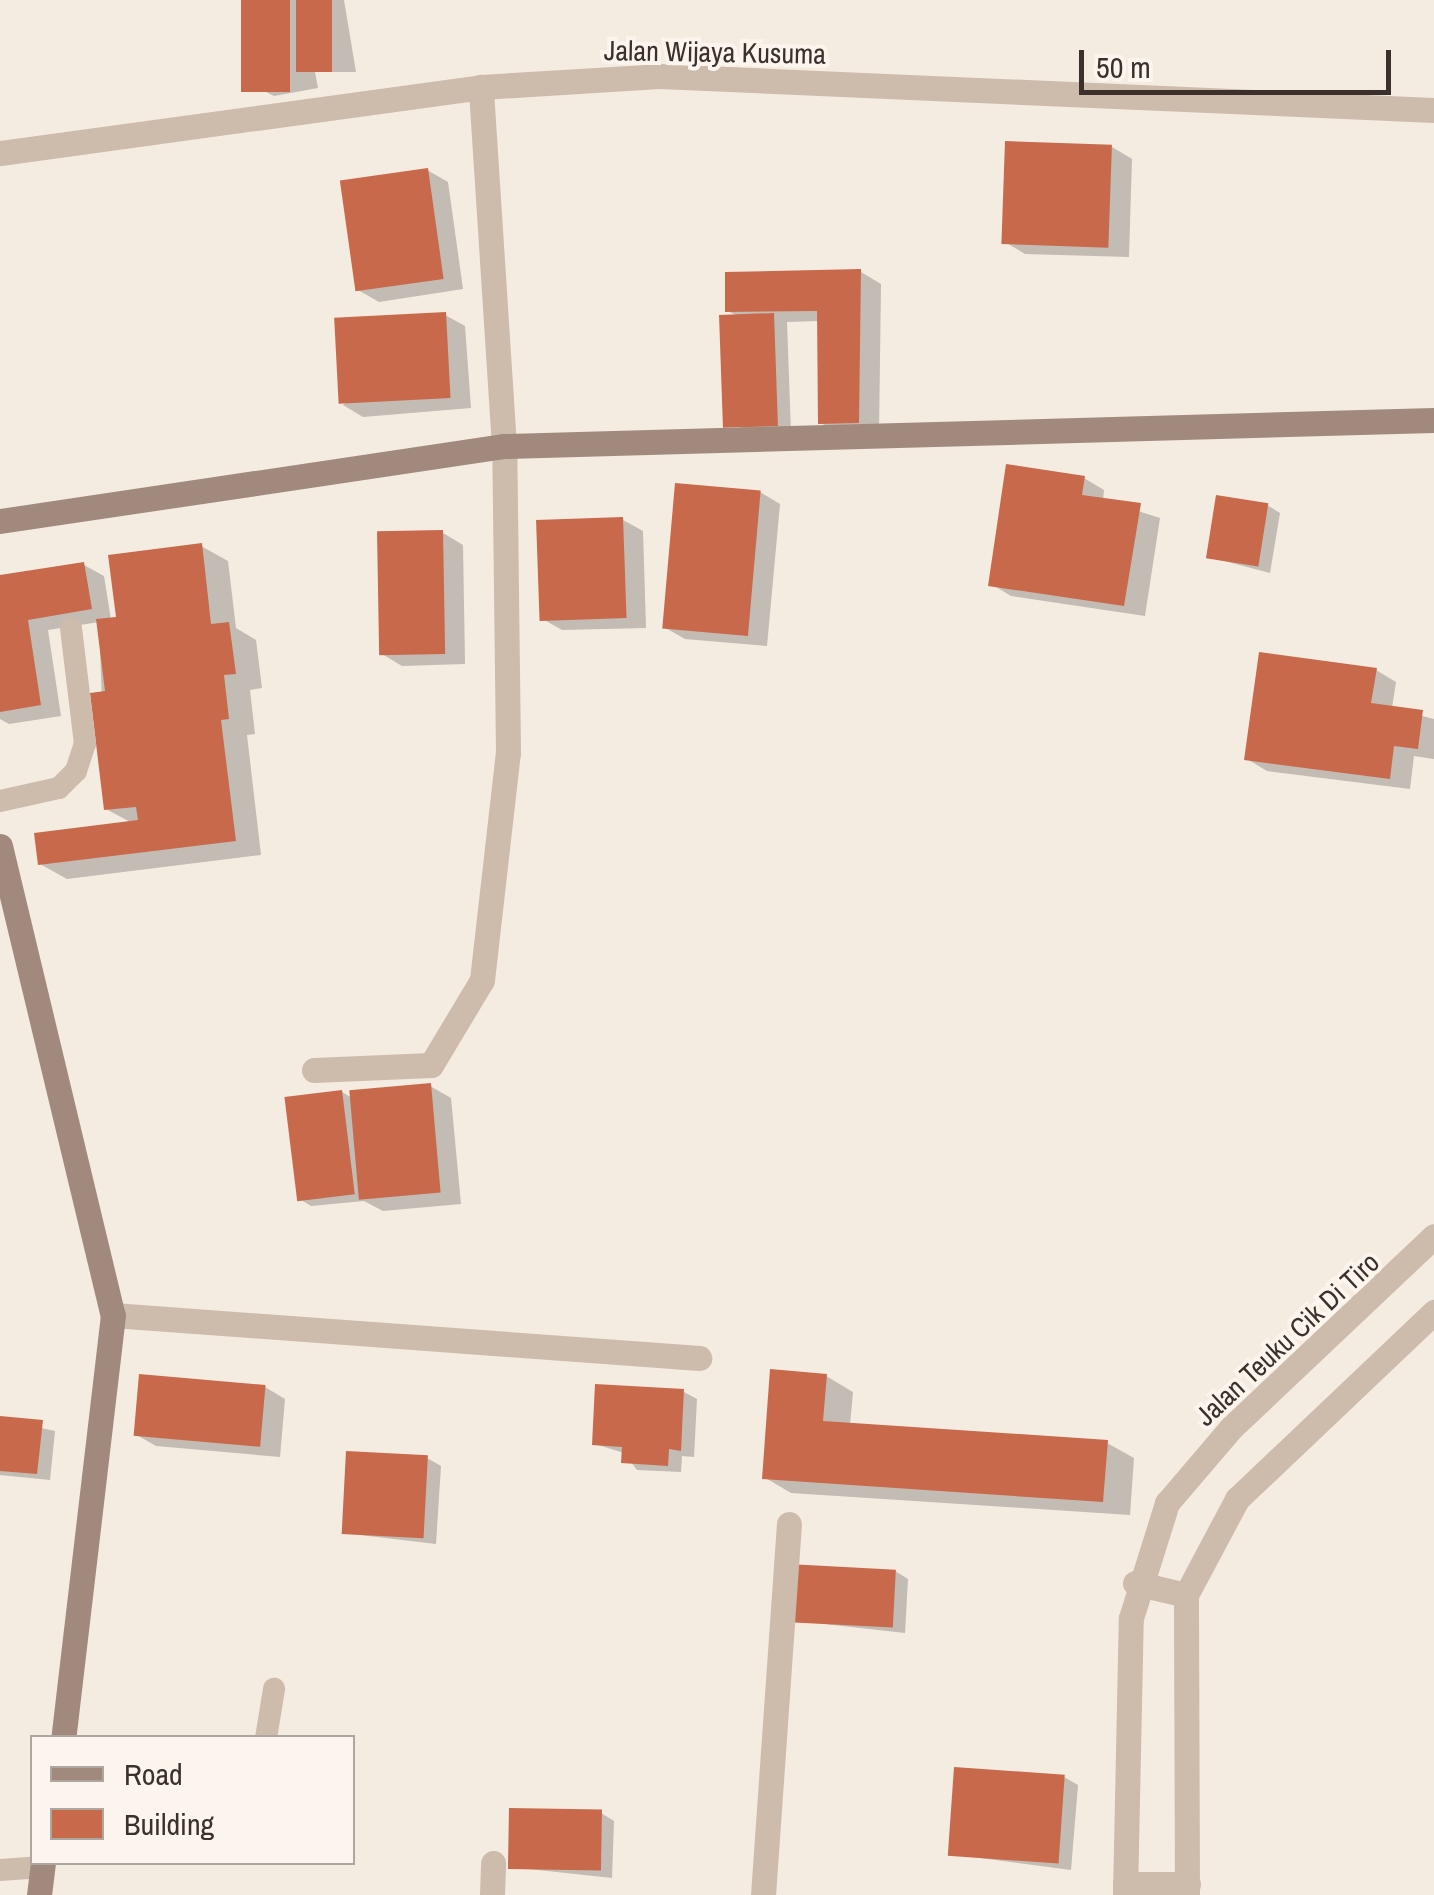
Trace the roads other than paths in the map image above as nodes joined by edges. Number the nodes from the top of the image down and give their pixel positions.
1 (481, 86) junction
2 (1434, 110) edge
3 (0, 153) edge
4 (1434, 420) edge
5 (504, 446) junction
6 (0, 521) edge
7 (71, 628) dead end
8 (0, 801) edge
9 (0, 846) edge
10 (314, 1070) dead end
11 (1429, 1252) edge
12 (1434, 1312) edge
13 (113, 1315) junction
14 (699, 1358) dead end
15 (789, 1524) dead end
16 (1135, 1583) junction
17 (1186, 1595) junction
18 (274, 1689) dead end
19 (62, 1735) edge
20 (266, 1735) edge
21 (493, 1863) dead end
22 (35, 1865) edge
23 (42, 1865) edge
24 (0, 1870) edge
25 (1125, 1889) edge
26 (1187, 1889) edge
27 (39, 1895) edge
28 (492, 1895) edge
29 (764, 1895) edge

1 - 2 street, Jalan Wijaya Kusuma
1 - 3 street, Jalan Wijaya Kusuma
1 - 5 street
4 - 5 street
5 - 6 street
5 - 10 street
7 - 8 lane
9 - 13 street
11 - 16 street, Jalan Teuku Cik Di Tiro
12 - 17 street
13 - 14 street
13 - 19 street
15 - 29 street
16 - 17 street
16 - 25 street, Jalan Teuku Cik Di Tiro
17 - 26 street
18 - 20 lane
21 - 28 street
22 - 24 lane
23 - 27 street
25 - 26 street

